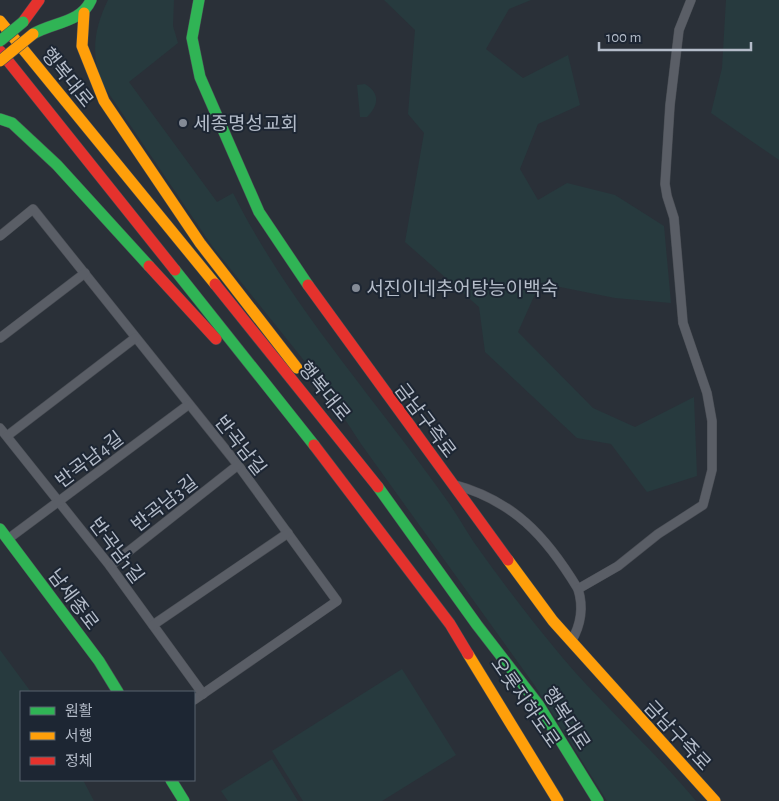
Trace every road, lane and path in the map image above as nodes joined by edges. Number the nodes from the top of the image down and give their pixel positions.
1 (39, 0) edge
2 (91, 0) edge
3 (188, 0) edge
4 (192, 0) edge
5 (199, 0) edge
6 (691, 0) edge
7 (84, 13) junction
8 (194, 14) junction
9 (0, 21) edge
10 (0, 41) edge
11 (0, 51) edge
12 (0, 61) edge
13 (0, 119) edge
14 (0, 236) edge
15 (85, 273) junction
16 (0, 338) edge
17 (135, 338) junction
18 (188, 405) junction
19 (329, 424) junction
20 (0, 428) edge
21 (7, 436) junction
22 (309, 439) junction
23 (238, 466) junction
24 (452, 484) junction
25 (59, 502) junction
26 (0, 529) edge
27 (288, 533) junction
28 (8, 539) junction
29 (110, 566) junction
30 (578, 589) junction
31 (450, 624) junction
32 (153, 625) junction
33 (477, 625) junction
34 (571, 642) junction
35 (117, 691) edge
36 (203, 694) junction
37 (195, 699) edge
38 (172, 781) edge
39 (184, 801) edge
40 (558, 801) edge
41 (570, 801) edge
42 (587, 801) edge
43 (598, 801) edge
44 (715, 801) edge

1 - 10 main road, bridge
2 - 7 main road
3 - 8 main road
4 - 8 main road, 금남구즉로
5 - 8 main road, 금남구즉로
6 - 30 street
7 - 12 main road, bridge
7 - 19 main road
8 - 24 main road, 금남구즉로
9 - 19 main road, 행복대로
11 - 22 main road, 행복대로
13 - 22 main road
14 - 15 street, 반곡남길
15 - 16 street
15 - 17 street, 반곡남길
17 - 18 street, 반곡남길
17 - 21 street
18 - 23 street, 반곡남길
18 - 25 street, 반곡남4길
19 - 33 main road, 행복대로
20 - 21 street, 반곡남1길
21 - 25 street, 반곡남1길
22 - 31 main road, 행복대로
23 - 27 street, 반곡남길
23 - 29 street, 반곡남3길
24 - 30 street
24 - 34 main road, 금남구즉로
25 - 28 street, 반곡남4길
25 - 29 street, 반곡남1길
26 - 28 main road, 남세종로
27 - 32 street
27 - 36 street, 반곡남길
28 - 35 main road, 남세종로
29 - 32 street, 반곡남1길
30 - 34 street
31 - 40 main road, 행복대로
31 - 41 main road, 오롯지하도로
32 - 36 street, 반곡남1길
33 - 42 main road, 오롯지하도로
33 - 43 main road, 행복대로
34 - 44 main road, 금남구즉로
36 - 37 street, 반곡남길
38 - 39 main road

